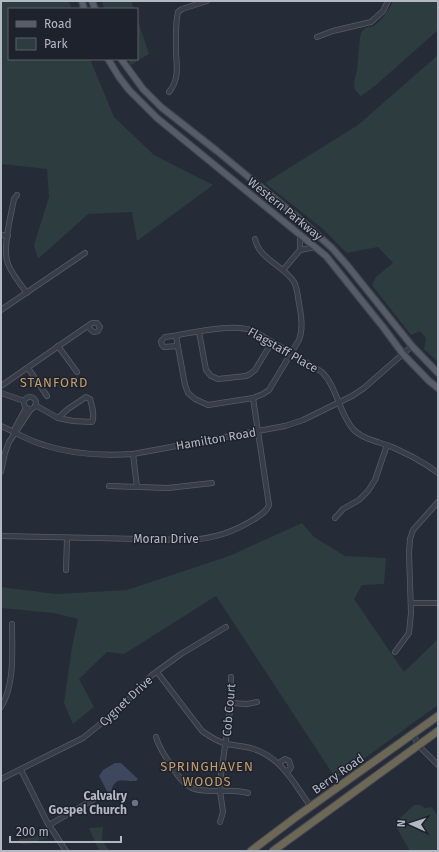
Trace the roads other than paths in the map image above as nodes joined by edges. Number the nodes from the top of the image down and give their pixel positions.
1 (207, 1) edge
2 (388, 1) edge
3 (317, 37) dead end
4 (109, 60) edge
5 (122, 60) edge
6 (169, 92) dead end
7 (213, 148) junction
8 (206, 157) junction
9 (17, 195) dead end
10 (1, 235) edge
11 (300, 235) junction
12 (8, 236) junction
13 (254, 239) dead end
14 (316, 248) junction
15 (300, 250) junction
16 (86, 253) dead end
17 (283, 270) junction
18 (27, 293) junction
19 (1, 310) edge
20 (88, 326) dead end
21 (199, 332) junction
22 (176, 336) junction
23 (272, 342) junction
24 (58, 346) junction
25 (178, 346) junction
26 (412, 346) junction
27 (292, 353) junction
28 (403, 354) junction
29 (28, 368) junction
30 (77, 372) dead end
31 (438, 373) edge
32 (1, 386) edge
33 (438, 388) edge
34 (1, 393) edge
35 (47, 396) dead end
36 (253, 398) junction
37 (24, 401) junction
38 (339, 402) junction
39 (31, 407) junction
40 (58, 418) junction
41 (1, 426) edge
42 (259, 431) junction
43 (15, 432) junction
44 (387, 445) junction
45 (133, 454) junction
46 (1, 472) edge
47 (438, 473) edge
48 (212, 483) dead end
49 (109, 486) dead end
50 (137, 487) junction
51 (438, 502) edge
52 (335, 518) dead end
53 (1, 536) edge
54 (67, 538) junction
55 (66, 570) dead end
56 (411, 603) junction
57 (437, 603) edge
58 (12, 624) dead end
59 (226, 627) dead end
60 (395, 652) dead end
61 (157, 672) junction
62 (231, 677) dead end
63 (257, 702) dead end
64 (231, 703) junction
65 (1, 707) edge
66 (438, 716) edge
67 (438, 731) edge
68 (413, 734) junction
69 (156, 737) dead end
70 (226, 744) junction
71 (418, 745) junction
72 (279, 763) junction
73 (438, 765) edge
74 (21, 770) junction
75 (286, 771) junction
76 (1, 779) edge
77 (220, 791) junction
78 (248, 793) dead end
79 (98, 797) dead end
80 (311, 806) junction
81 (220, 822) dead end
82 (49, 825) junction
83 (66, 851) edge
84 (251, 851) edge
85 (273, 851) edge

1 - 6 street
2 - 3 street
4 - 8 main road, Western Parkway
5 - 7 main road, Western Parkway
7 - 8 main road
7 - 26 main road, Western Parkway
8 - 11 main road, Western Parkway
9 - 12 street
10 - 12 street
11 - 14 main road, Western Parkway
11 - 15 street
12 - 18 street
13 - 17 street
14 - 15 street
14 - 28 main road, Western Parkway
15 - 17 street
16 - 18 street
17 - 27 street
18 - 19 street
20 - 24 street
21 - 22 street, Flagstaff Place
21 - 23 street, Flagstaff Place
21 - 23 street
22 - 25 street
22 - 25 street, Flagstaff Place
23 - 27 street, Flagstaff Place
24 - 29 street
24 - 30 street
25 - 36 street
26 - 28 street, Hamilton Road
26 - 31 main road, Western Parkway
27 - 36 street
27 - 38 street, Flagstaff Place
28 - 33 main road, Western Parkway
28 - 38 street, Hamilton Road
29 - 32 street
29 - 35 street
34 - 37 street
36 - 42 street
37 - 39 street
37 - 39 street
38 - 42 street, Hamilton Road
38 - 44 street, Flagstaff Place
39 - 40 street
39 - 43 street
40 - 40 street
41 - 43 street, Hamilton Road
42 - 45 street, Hamilton Road
42 - 54 street, Moran Drive
43 - 45 street, Hamilton Road
43 - 46 street
44 - 47 street, Flagstaff Place
44 - 52 street
45 - 50 street
48 - 50 street
49 - 50 street
51 - 56 street
53 - 54 street, Moran Drive
54 - 55 street
56 - 57 street
56 - 60 street
58 - 65 street
59 - 61 street, Cygnet Drive
61 - 70 street
61 - 74 street, Cygnet Drive
62 - 64 street, Cob Court
63 - 64 street
64 - 70 street, Cob Court
66 - 68 highway, Berry Road
67 - 71 highway, Berry Road
68 - 71 street
68 - 80 highway, Berry Road
69 - 77 street
70 - 72 street
70 - 77 street, Cob Court
71 - 73 street
71 - 85 highway, Berry Road
72 - 75 street
72 - 75 street
74 - 76 street, Cygnet Drive
74 - 82 street
75 - 80 street
77 - 78 street
77 - 81 street, Cob Court
79 - 82 street
80 - 84 highway, Berry Road
82 - 83 street

